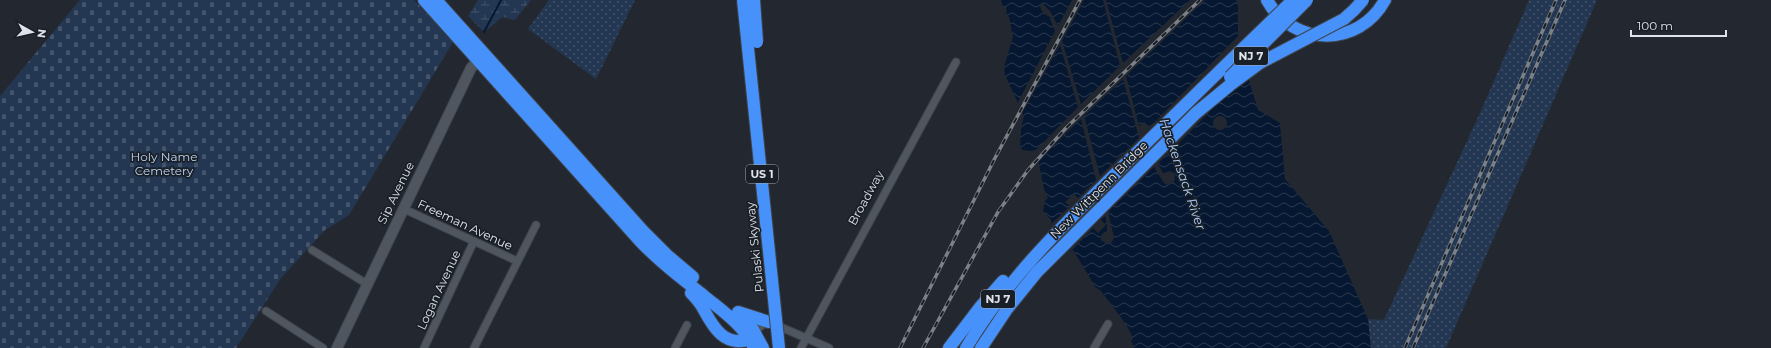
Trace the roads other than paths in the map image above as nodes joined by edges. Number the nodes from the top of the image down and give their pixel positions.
1 (424, 0) edge
2 (436, 0) edge
3 (743, 0) edge
4 (754, 0) edge
5 (1267, 0) edge
6 (1282, 0) edge
7 (1293, 0) edge
8 (1307, 0) edge
9 (1363, 0) edge
10 (1380, 0) edge
11 (1385, 0) edge
12 (1366, 22) junction
13 (481, 57) junction
14 (1234, 57) junction
15 (956, 62) dead end
16 (1196, 113) junction
17 (404, 209) junction
18 (536, 225) dead end
19 (1057, 231) junction
20 (474, 241) junction
21 (312, 250) dead end
22 (517, 261) junction
23 (674, 272) junction
24 (367, 284) junction
25 (733, 310) junction
26 (266, 311) dead end
27 (769, 322) junction
28 (1108, 324) dead end
29 (687, 325) dead end
30 (806, 338) junction
31 (753, 340) edge
32 (323, 348) edge
33 (337, 348) edge
34 (424, 348) edge
35 (474, 348) edge
36 (675, 348) edge
37 (764, 348) edge
38 (779, 348) edge
39 (787, 348) edge
40 (801, 348) edge
41 (829, 348) edge
42 (949, 348) edge
43 (966, 348) edge
44 (981, 348) edge
45 (1094, 348) edge

1 - 13 highway
2 - 13 highway
3 - 38 highway, Pulaski Skyway / US 1, bridge
4 - 39 highway, Pulaski Skyway / US 1, bridge
5 - 12 highway
6 - 14 highway, bridge
7 - 14 highway, New Wittpenn Bridge / NJ 7, bridge
8 - 16 highway, New Wittpenn Bridge / NJ 7, bridge
9 - 16 highway, bridge
10 - 12 highway
11 - 12 highway
13 - 17 street, Sip Avenue
13 - 23 highway
13 - 25 highway
14 - 19 highway, New Wittpenn Bridge / NJ 7
15 - 30 street, Broadway
16 - 44 highway, New Wittpenn Bridge / NJ 7
17 - 20 street, Freeman Avenue
17 - 24 street, Sip Avenue
18 - 22 street
19 - 42 highway
19 - 43 highway, New Wittpenn Bridge / NJ 7
20 - 22 street, Freeman Avenue
20 - 34 street, Logan Avenue
21 - 24 street
22 - 35 street
23 - 31 highway
23 - 31 highway
24 - 33 street, Sip Avenue
25 - 27 highway
25 - 31 highway
26 - 32 street
27 - 30 street
27 - 31 street
28 - 45 street
29 - 36 street
30 - 40 street, Broadway
30 - 41 street
31 - 37 highway

